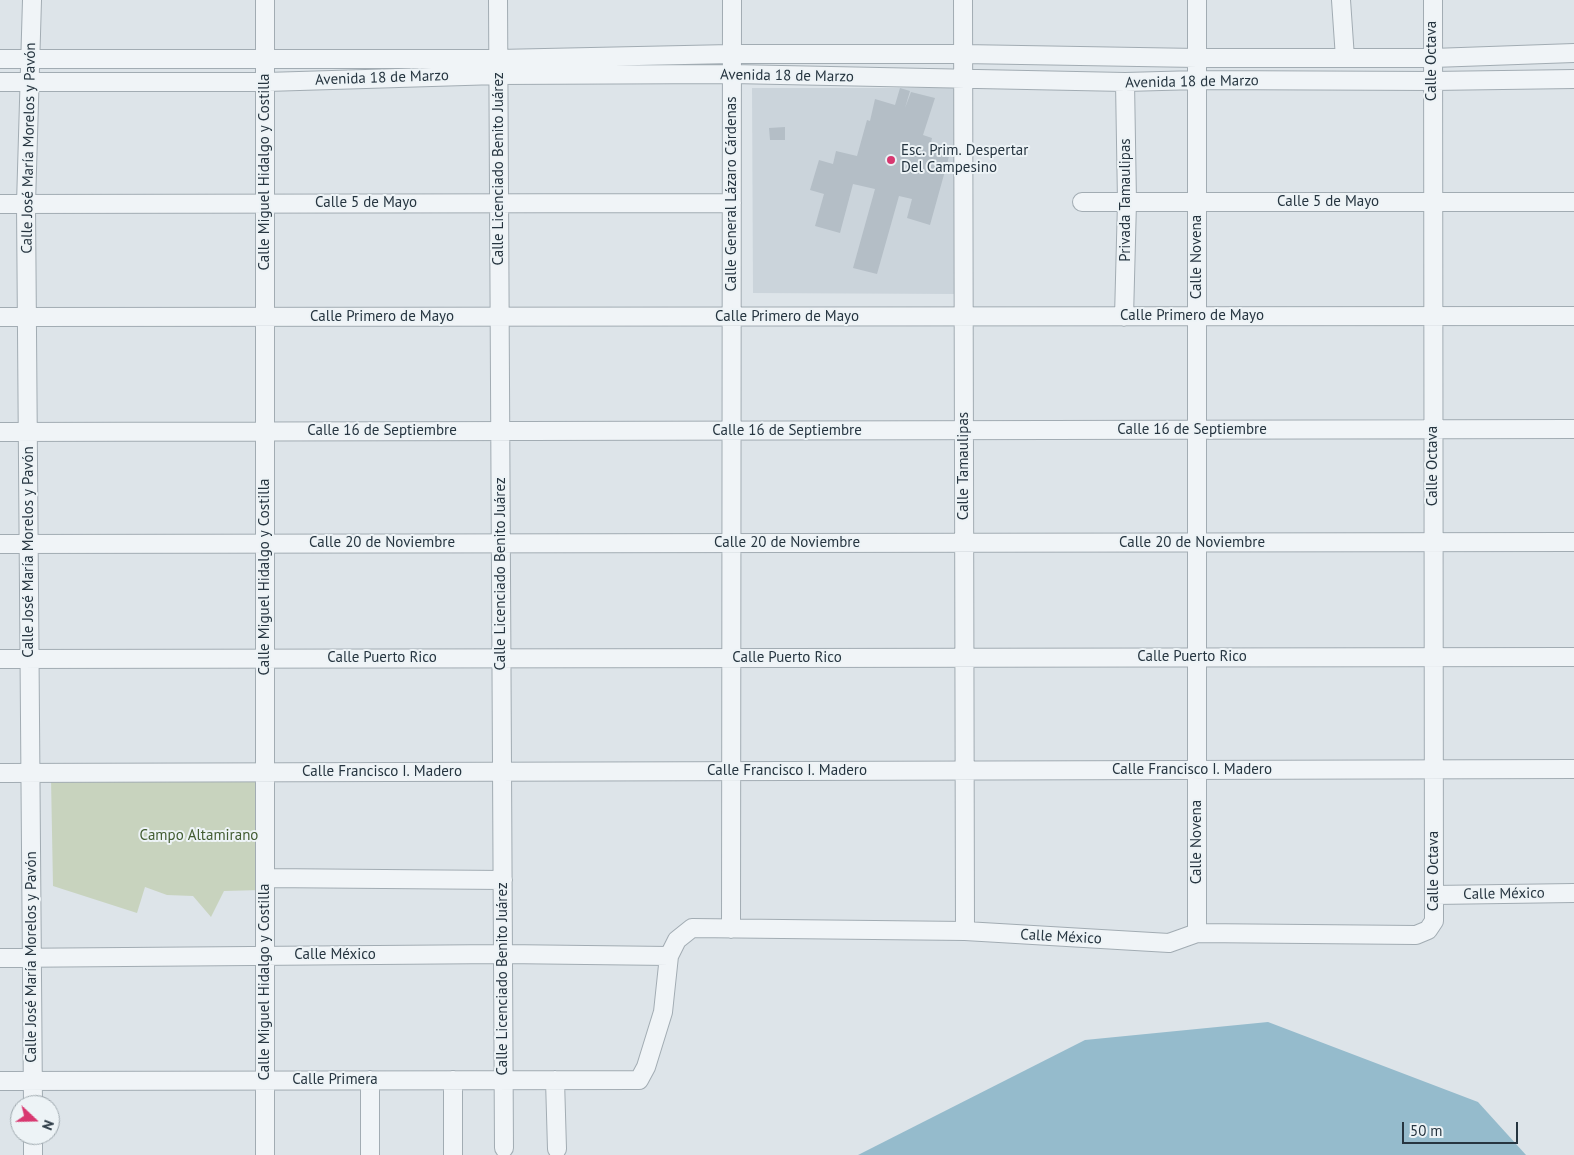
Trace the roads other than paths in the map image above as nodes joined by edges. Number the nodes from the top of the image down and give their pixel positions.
1 (32, 0) edge
2 (265, 0) edge
3 (498, 0) edge
4 (732, 0) edge
5 (963, 0) edge
6 (1197, 0) edge
7 (1341, 0) edge
8 (1433, 0) edge
9 (1574, 53) edge
10 (731, 54) junction
11 (963, 54) junction
12 (1197, 58) junction
13 (1345, 58) junction
14 (1433, 58) junction
15 (31, 59) junction
16 (265, 59) junction
17 (0, 60) edge
18 (498, 67) junction
19 (732, 74) junction
20 (963, 79) junction
21 (1574, 79) edge
22 (1198, 80) junction
23 (1432, 81) junction
24 (0, 82) edge
25 (31, 82) junction
26 (266, 82) junction
27 (1125, 82) junction
28 (1082, 202) dead end
29 (1127, 202) junction
30 (1197, 202) junction
31 (1433, 202) junction
32 (1574, 202) edge
33 (265, 203) junction
34 (499, 203) junction
35 (732, 203) junction
36 (0, 204) edge
37 (26, 204) junction
38 (732, 316) junction
39 (1124, 316) junction
40 (1197, 316) junction
41 (1433, 316) junction
42 (1574, 316) edge
43 (0, 317) edge
44 (28, 317) junction
45 (265, 317) junction
46 (500, 317) junction
47 (964, 317) junction
48 (964, 430) junction
49 (1197, 430) junction
50 (1433, 430) junction
51 (1574, 430) edge
52 (500, 431) junction
53 (732, 431) junction
54 (0, 432) edge
55 (28, 432) junction
56 (265, 432) junction
57 (1433, 542) junction
58 (1574, 542) edge
59 (501, 543) junction
60 (732, 543) junction
61 (964, 543) junction
62 (1197, 543) junction
63 (0, 544) edge
64 (29, 544) junction
65 (265, 544) junction
66 (1197, 657) junction
67 (1434, 657) junction
68 (1574, 657) edge
69 (30, 658) junction
70 (265, 658) junction
71 (502, 658) junction
72 (732, 658) junction
73 (965, 658) junction
74 (0, 659) edge
75 (1574, 769) edge
76 (1197, 770) junction
77 (1434, 770) junction
78 (732, 771) junction
79 (965, 771) junction
80 (265, 772) junction
81 (502, 772) junction
82 (0, 773) edge
83 (30, 773) junction
84 (265, 878) junction
85 (503, 880) junction
86 (1574, 893) edge
87 (1434, 895) junction
88 (731, 929) junction
89 (1428, 930) joint
90 (966, 932) junction
91 (1197, 933) junction
92 (503, 954) junction
93 (265, 956) junction
94 (669, 956) junction
95 (0, 958) edge
96 (32, 958) junction
97 (265, 1080) junction
98 (370, 1080) junction
99 (453, 1080) junction
100 (504, 1080) junction
101 (555, 1080) junction
102 (0, 1081) edge
103 (32, 1081) junction
104 (33, 1095) edge
105 (504, 1148) dead end
106 (557, 1149) dead end
107 (265, 1155) edge
108 (370, 1155) edge
109 (453, 1155) edge

1 - 15 street, Calle José María Morelos y Pavón
2 - 16 street, Calle Miguel Hidalgo y Costilla
3 - 18 street, Calle Licenciado Benito Juárez
4 - 10 street, Calle General Lázaro Cárdenas
5 - 11 street, Calle Tamaulipas
6 - 12 street, Calle Novena
7 - 13 street
8 - 14 street, Calle Octava
9 - 14 street, Avenida 18 de Marzo
10 - 11 street, Avenida 18 de Marzo
10 - 18 street, Avenida 18 de Marzo
10 - 19 street, Calle General Lázaro Cárdenas
11 - 12 street, Avenida 18 de Marzo
11 - 20 street, Calle Tamaulipas
12 - 13 street, Avenida 18 de Marzo
12 - 22 street, Calle Novena
13 - 14 street, Avenida 18 de Marzo
14 - 23 street, Calle Octava
15 - 16 street, Avenida 18 de Marzo
15 - 17 street, Avenida 18 de Marzo
15 - 25 street, Calle José María Morelos y Pavón
16 - 18 street, Avenida 18 de Marzo
16 - 26 street, Calle Miguel Hidalgo y Costilla
18 - 19 street, Avenida 18 de Marzo
18 - 26 street, Avenida 18 de Marzo
18 - 34 street, Calle Licenciado Benito Juárez
19 - 20 street, Avenida 18 de Marzo
19 - 35 street, Calle General Lázaro Cárdenas
20 - 27 street, Avenida 18 de Marzo
20 - 47 street, Calle Tamaulipas
21 - 23 street, Avenida 18 de Marzo
22 - 23 street, Avenida 18 de Marzo
22 - 27 street, Avenida 18 de Marzo
22 - 30 street, Calle Novena
23 - 31 street, Calle Octava
24 - 25 street, Avenida 18 de Marzo
25 - 26 street, Avenida 18 de Marzo
25 - 37 street, Calle José María Morelos y Pavón
26 - 33 street, Calle Miguel Hidalgo y Costilla
27 - 29 street, Privada Tamaulipas
28 - 29 street, Calle 5 de Mayo
29 - 30 street, Calle 5 de Mayo
29 - 39 street, Privada Tamaulipas
30 - 31 street, Calle 5 de Mayo
30 - 40 street, Calle Novena
31 - 32 street, Calle 5 de Mayo
31 - 41 street, Calle Octava
33 - 34 street, Calle 5 de Mayo
33 - 37 street, Calle 5 de Mayo
33 - 45 street, Calle Miguel Hidalgo y Costilla
34 - 35 street, Calle 5 de Mayo
34 - 46 street, Calle Licenciado Benito Juárez
35 - 38 street, Calle General Lázaro Cárdenas
36 - 37 street, Calle 5 de Mayo
37 - 44 street, Calle José María Morelos y Pavón
38 - 46 street, Calle Primero de Mayo
38 - 47 street, Calle Primero de Mayo
38 - 53 street, Calle General Lázaro Cárdenas
39 - 40 street, Calle Primero de Mayo
39 - 47 street, Calle Primero de Mayo
40 - 41 street, Calle Primero de Mayo
40 - 49 street, Calle Novena
41 - 42 street, Calle Primero de Mayo
41 - 50 street, Calle Octava
43 - 44 street, Calle Primero de Mayo
44 - 45 street, Calle Primero de Mayo
44 - 55 street, Calle José María Morelos y Pavón
45 - 46 street, Calle Primero de Mayo
45 - 56 street, Calle Miguel Hidalgo y Costilla
46 - 52 street, Calle Licenciado Benito Juárez
47 - 48 street, Calle Tamaulipas
48 - 49 street, Calle 16 de Septiembre
48 - 53 street, Calle 16 de Septiembre
48 - 61 street, Calle Tamaulipas
49 - 50 street, Calle 16 de Septiembre
49 - 62 street, Calle Novena
50 - 51 street, Calle 16 de Septiembre
50 - 57 street, Calle Octava
52 - 53 street, Calle 16 de Septiembre
52 - 56 street, Calle 16 de Septiembre
52 - 59 street, Calle Licenciado Benito Juárez
53 - 60 street, Calle General Lázaro Cárdenas
54 - 55 street, Calle 16 de Septiembre
55 - 56 street, Calle 16 de Septiembre
55 - 64 street, Calle José María Morelos y Pavón
56 - 65 street, Calle Miguel Hidalgo y Costilla
57 - 58 street, Calle 20 de Noviembre
57 - 62 street, Calle 20 de Noviembre
57 - 67 street, Calle Octava
59 - 60 street, Calle 20 de Noviembre
59 - 65 street, Calle 20 de Noviembre
59 - 71 street, Calle Licenciado Benito Juárez
60 - 61 street, Calle 20 de Noviembre
60 - 72 street, Calle General Lázaro Cárdenas
61 - 62 street, Calle 20 de Noviembre
61 - 73 street, Calle Tamaulipas
62 - 66 street, Calle Novena
63 - 64 street, Calle 20 de Noviembre
64 - 65 street, Calle 20 de Noviembre
64 - 69 street, Calle José María Morelos y Pavón
65 - 70 street, Calle Miguel Hidalgo y Costilla
66 - 67 street, Calle Puerto Rico
66 - 73 street, Calle Puerto Rico
66 - 76 street, Calle Novena
67 - 68 street, Calle Puerto Rico
67 - 77 street, Calle Octava
69 - 70 street, Calle Puerto Rico
69 - 74 street, Calle Puerto Rico
69 - 83 street, Calle José María Morelos y Pavón
70 - 71 street, Calle Puerto Rico
70 - 80 street, Calle Miguel Hidalgo y Costilla
71 - 72 street, Calle Puerto Rico
71 - 81 street, Calle Licenciado Benito Juárez
72 - 73 street, Calle Puerto Rico
72 - 78 street, Calle General Lázaro Cárdenas
73 - 79 street, Calle Tamaulipas
75 - 77 street, Calle Francisco I. Madero
76 - 77 street, Calle Francisco I. Madero
76 - 79 street, Calle Francisco I. Madero
76 - 91 street, Calle Novena
77 - 87 street, Calle Octava
78 - 79 street, Calle Francisco I. Madero
78 - 81 street, Calle Francisco I. Madero
78 - 88 street, Calle General Lázaro Cárdenas
79 - 90 street, Calle Tamaulipas
80 - 81 street, Calle Francisco I. Madero
80 - 83 street, Calle Francisco I. Madero
80 - 84 street, Calle Miguel Hidalgo y Costilla
81 - 85 street, Calle Licenciado Benito Juárez
82 - 83 street, Calle Francisco I. Madero
83 - 96 street, Calle José María Morelos y Pavón
84 - 85 street
84 - 93 street, Calle Miguel Hidalgo y Costilla
85 - 92 street, Calle Licenciado Benito Juárez
86 - 87 street, Calle México
87 - 89 street, Calle Octava
88 - 90 street, Calle México
88 - 94 street, Calle México
89 - 91 street, Calle México
90 - 91 street, Calle México
92 - 93 street, Calle México
92 - 94 street, Calle México
92 - 100 street, Calle Licenciado Benito Juárez
93 - 96 street, Calle México
93 - 97 street, Calle Miguel Hidalgo y Costilla
94 - 101 street, Calle Primera
95 - 96 street, Calle México
96 - 103 street, Calle José María Morelos y Pavón
97 - 98 street, Calle Primera
97 - 103 street, Calle Primera
97 - 107 street, Calle Miguel Hidalgo y Costilla
98 - 99 street, Calle Primera
98 - 108 street
99 - 100 street, Calle Primera
99 - 109 street
100 - 101 street, Calle Primera
100 - 105 street, Calle Licenciado Benito Juárez
101 - 106 street
102 - 103 street, Calle Primera
103 - 104 street, Calle José María Morelos y Pavón

